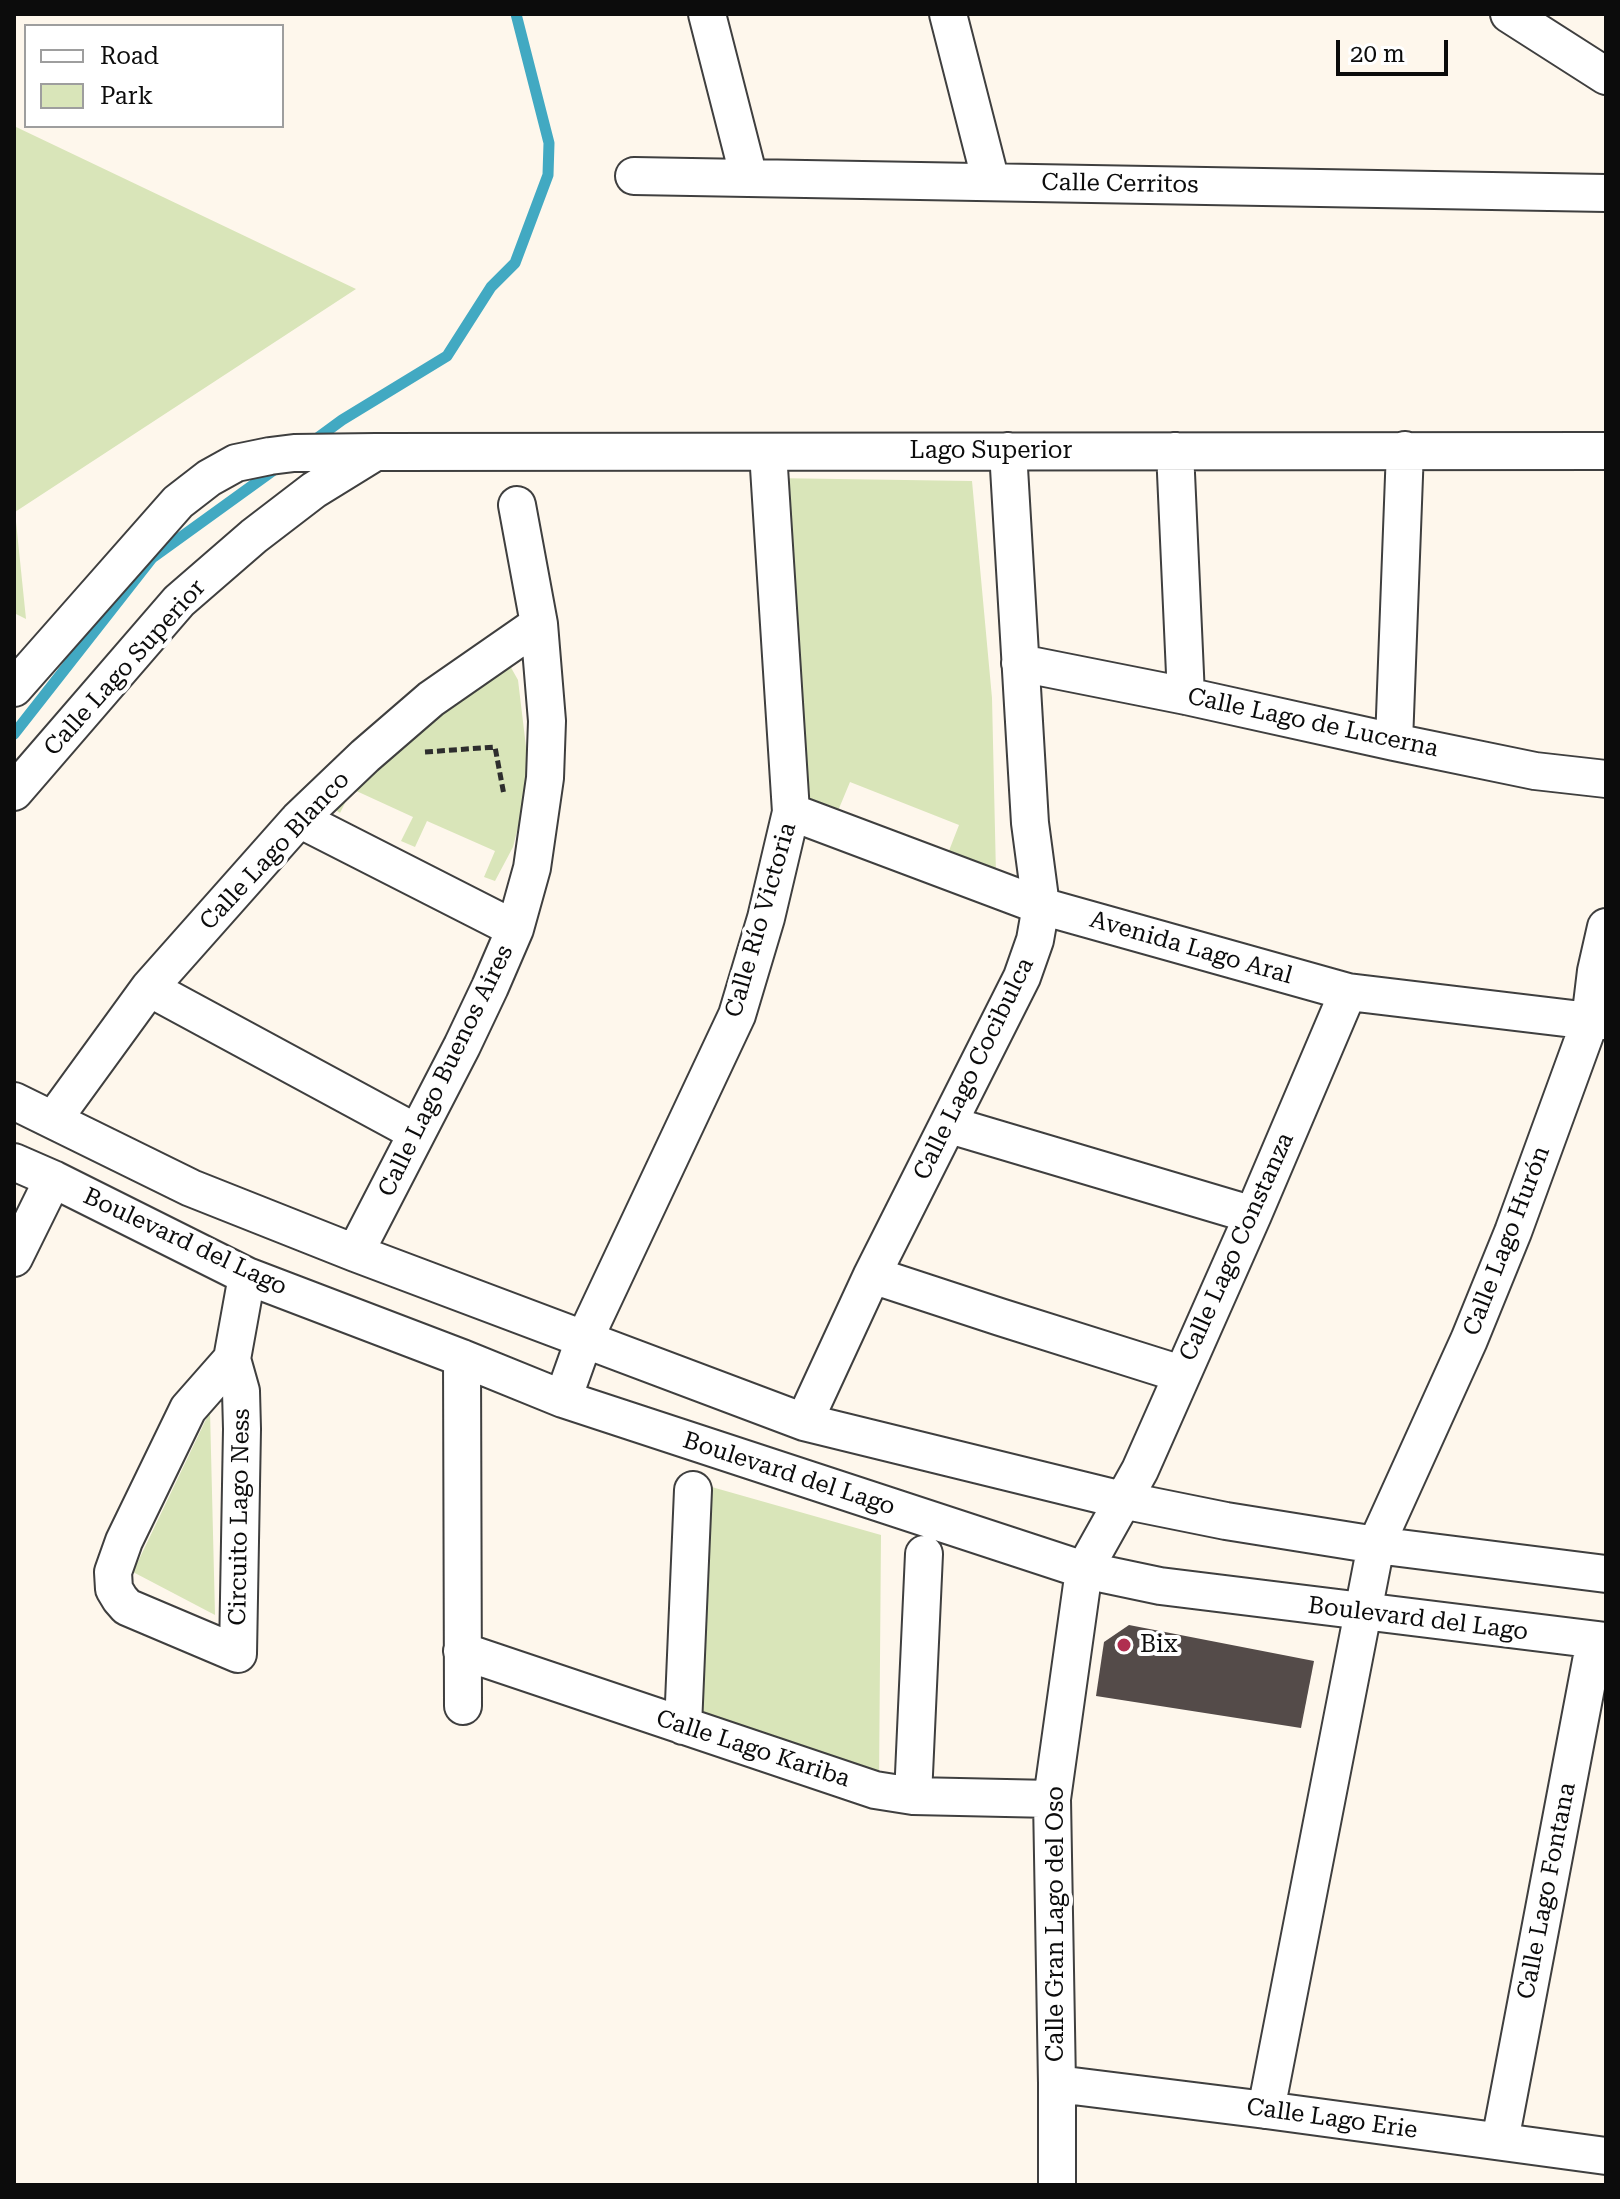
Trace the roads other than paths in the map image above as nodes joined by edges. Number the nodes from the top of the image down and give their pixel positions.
1 (707, 14) edge
2 (948, 14) edge
3 (1509, 14) edge
4 (1606, 76) edge
5 (634, 176) dead end
6 (749, 178) junction
7 (991, 182) junction
8 (1606, 193) edge
9 (1405, 450) junction
10 (1008, 451) junction
11 (1175, 451) junction
12 (1606, 451) edge
13 (360, 452) junction
14 (768, 452) junction
15 (517, 505) dead end
16 (539, 624) junction
17 (1020, 663) junction
18 (14, 688) edge
19 (1186, 696) junction
20 (1394, 742) junction
21 (1606, 779) edge
22 (14, 792) edge
23 (791, 812) junction
24 (299, 819) junction
25 (1041, 906) junction
26 (1606, 927) edge
27 (515, 929) junction
28 (149, 988) junction
29 (1348, 992) junction
30 (1598, 1021) edge
31 (14, 1101) edge
32 (53, 1120) junction
33 (950, 1125) junction
34 (417, 1133) junction
35 (14, 1162) edge
36 (53, 1179) junction
37 (1253, 1215) junction
38 (355, 1253) junction
39 (14, 1258) edge
40 (872, 1275) junction
41 (247, 1276) junction
42 (584, 1340) junction
43 (462, 1358) junction
44 (232, 1359) junction
45 (1181, 1374) junction
46 (563, 1399) junction
47 (804, 1422) junction
48 (693, 1490) dead end
49 (1122, 1500) junction
50 (1376, 1545) junction
51 (924, 1554) dead end
52 (1084, 1570) junction
53 (1606, 1574) edge
54 (1363, 1612) junction
55 (1600, 1641) edge
56 (462, 1651) junction
57 (463, 1706) dead end
58 (683, 1726) junction
59 (913, 1796) junction
60 (1052, 1799) junction
61 (1057, 2084) junction
62 (1266, 2110) junction
63 (1500, 2141) junction
64 (1606, 2156) edge
65 (1057, 2185) edge

1 - 6 street
2 - 7 street
3 - 4 street
5 - 6 street, Calle Cerritos
6 - 7 street, Calle Cerritos
7 - 8 street, Calle Cerritos
9 - 11 street, Lago Superior
9 - 12 street, Lago Superior
9 - 20 street
10 - 11 street, Lago Superior
10 - 14 street, Lago Superior
10 - 17 street, Calle Lago Cocibulca
11 - 19 street
13 - 14 street, Lago Superior
13 - 18 street
13 - 22 street, Calle Lago Superior
14 - 23 street, Calle Río Victoria
15 - 16 street, Calle Lago Buenos Aires
16 - 24 street, Calle Lago Blanco
16 - 27 street, Calle Lago Buenos Aires
17 - 19 street, Calle Lago de Lucerna
17 - 25 street, Calle Lago Cocibulca
19 - 20 street, Calle Lago de Lucerna
20 - 21 street, Calle Lago de Lucerna
23 - 25 street, Avenida Lago Aral
23 - 42 street, Calle Río Victoria
24 - 27 street
24 - 28 street, Calle Lago Blanco
25 - 29 street, Avenida Lago Aral
25 - 33 street, Calle Lago Cocibulca
26 - 30 street, Calle Lago Hurón
27 - 34 street, Calle Lago Buenos Aires
28 - 32 street, Calle Lago Blanco
28 - 34 street
29 - 30 street, Avenida Lago Aral
29 - 37 street, Calle Lago Constanza
30 - 50 street, Calle Lago Hurón
31 - 32 street
32 - 38 street
33 - 37 street
33 - 40 street, Calle Lago Cocibulca
34 - 38 street, Calle Lago Buenos Aires
35 - 36 street, Boulevard del Lago
36 - 39 street
36 - 41 street, Boulevard del Lago
37 - 45 street, Calle Lago Constanza
38 - 42 street
40 - 45 street
40 - 47 street, Calle Lago Cocibulca
41 - 43 street, Boulevard del Lago
41 - 44 street, Circuito Lago Ness
42 - 46 street, Calle Río Victoria
42 - 47 street
43 - 46 street, Boulevard del Lago
43 - 56 street
44 - 44 street, Circuito Lago Ness
45 - 49 street, Calle Lago Constanza
46 - 52 street, Boulevard del Lago
47 - 49 street
48 - 58 street
49 - 50 street
49 - 52 street, Calle Lago Constanza
50 - 53 street
50 - 54 street, Calle Lago Hurón
51 - 59 street
52 - 54 street, Boulevard del Lago
52 - 60 street, Calle Gran Lago del Oso
54 - 55 street, Boulevard del Lago
54 - 62 street, Calle Lago Hurón
55 - 63 street, Calle Lago Fontana
56 - 57 street
56 - 58 street, Calle Lago Kariba
58 - 59 street, Calle Lago Kariba
59 - 60 street, Calle Lago Kariba
60 - 61 street, Calle Gran Lago del Oso
61 - 62 street, Calle Lago Erie
61 - 65 street, Calle Gran Lago del Oso
62 - 63 street, Calle Lago Erie
63 - 64 street, Calle Lago Erie

